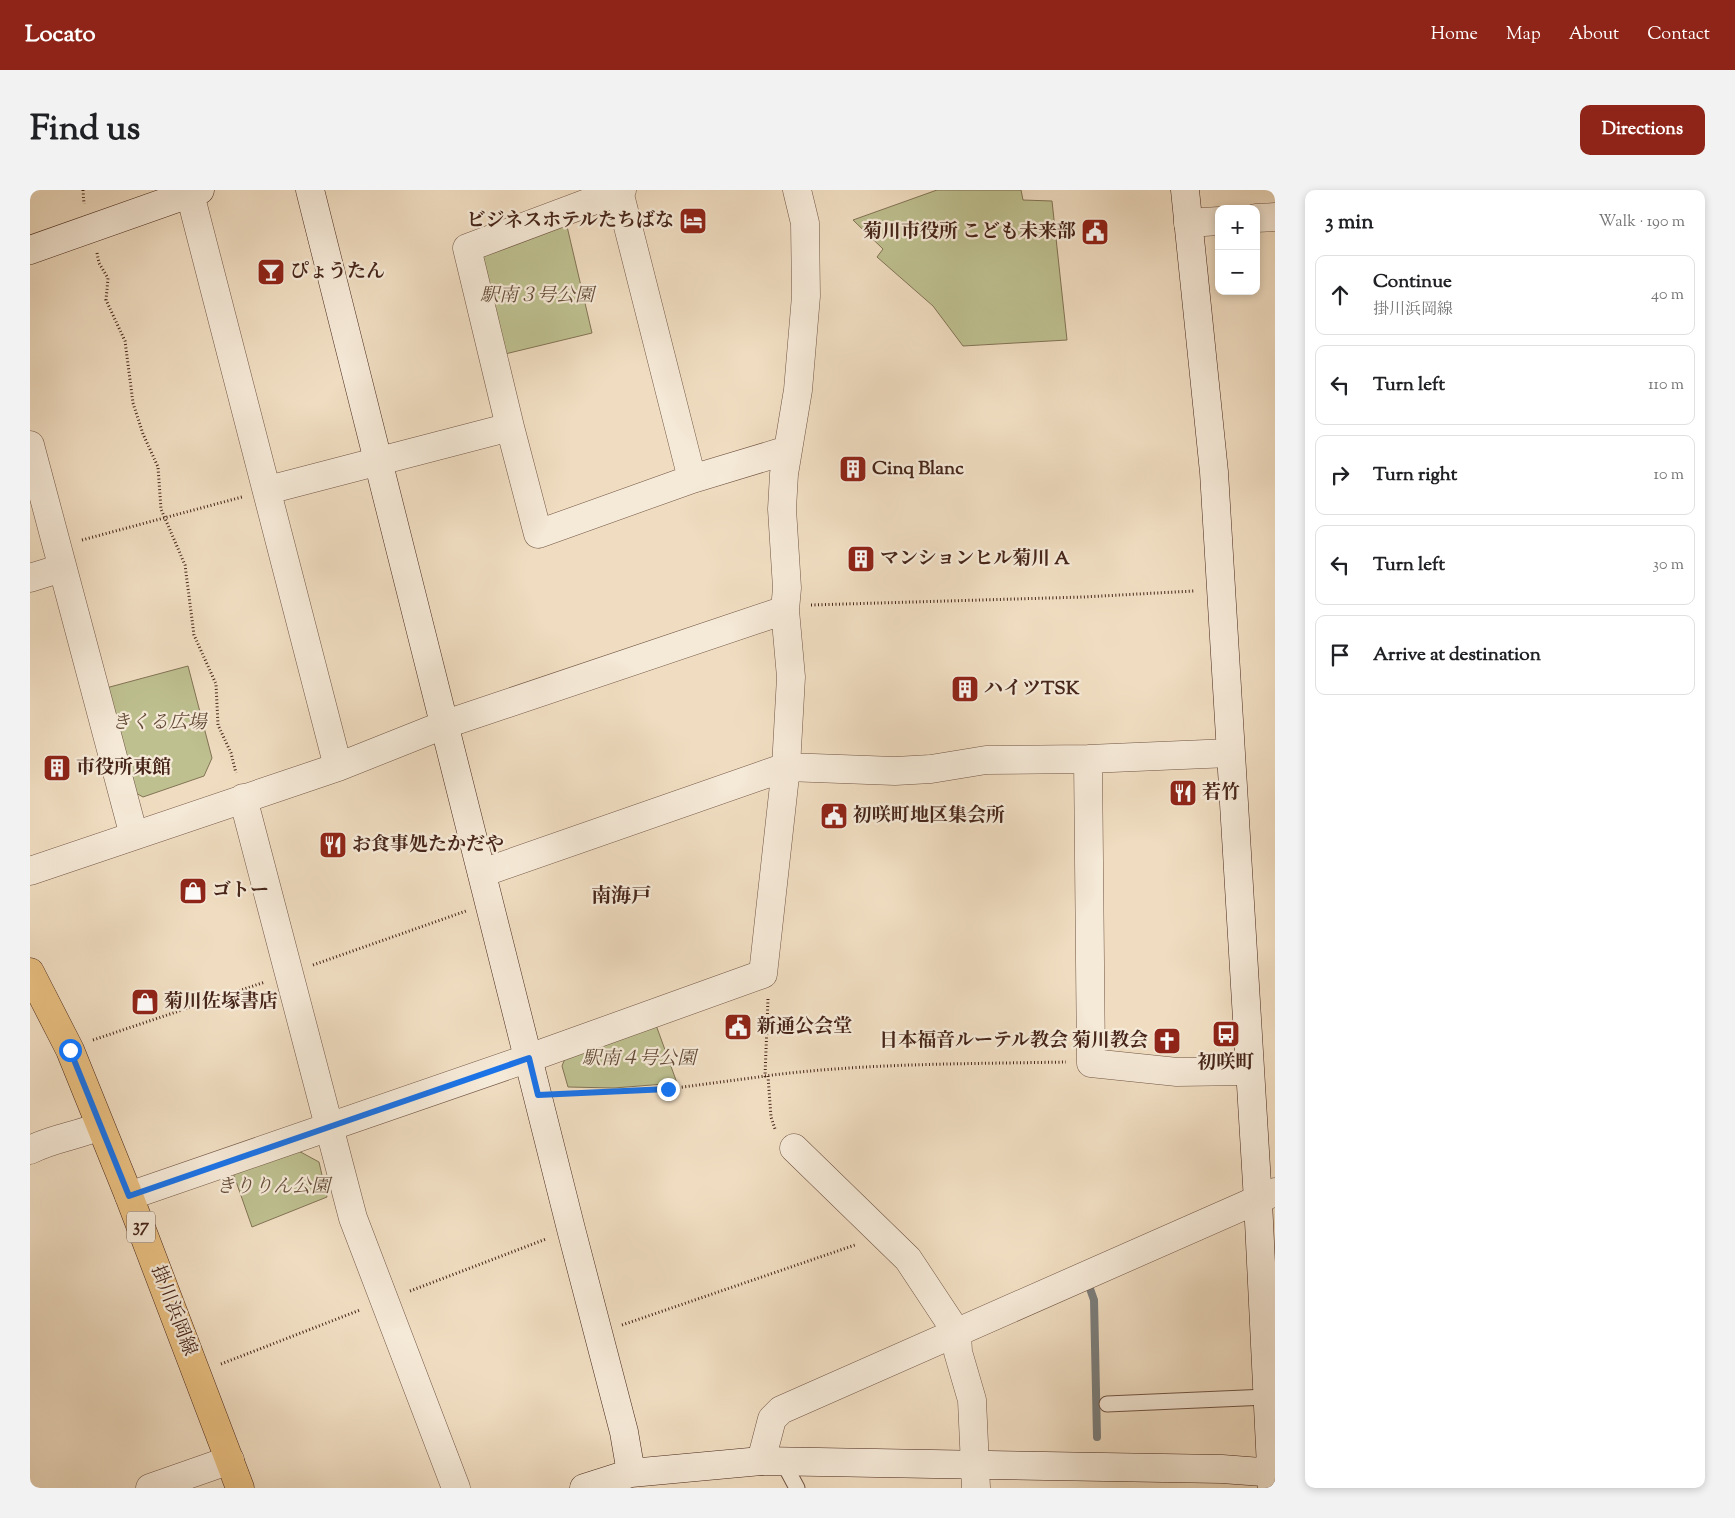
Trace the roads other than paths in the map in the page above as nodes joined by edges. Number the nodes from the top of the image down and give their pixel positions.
1 (310, 190) edge
2 (621, 190) edge
3 (797, 190) edge
4 (1184, 190) edge
5 (193, 191) edge
6 (1275, 217) edge
7 (1260, 218) edge
8 (1215, 221) edge
9 (1188, 223) junction
10 (30, 250) edge
11 (510, 427) junction
12 (30, 445) edge
13 (788, 450) junction
14 (377, 461) junction
15 (692, 478) junction
16 (268, 490) junction
17 (59, 557) junction
18 (30, 578) edge
19 (785, 608) junction
20 (446, 724) junction
21 (1230, 753) junction
22 (1088, 759) junction
23 (338, 767) junction
24 (786, 767) junction
25 (243, 798) junction
26 (134, 836) junction
27 (30, 870) edge
28 (482, 874) junction
29 (30, 972) edge
30 (529, 1058) junction
31 (1249, 1071) junction
32 (100, 1126) junction
33 (330, 1126) junction
34 (794, 1148) road end
35 (30, 1150) edge
36 (129, 1196) junction
37 (1266, 1196) edge
38 (957, 1332) junction
39 (1267, 1397) junction
40 (1107, 1404) dead end
41 (230, 1460) junction
42 (772, 1462) junction
43 (631, 1473) junction
44 (975, 1477) edge
45 (1273, 1478) edge
46 (150, 1488) edge
47 (240, 1488) edge
48 (456, 1488) edge
49 (584, 1488) edge
50 (797, 1488) edge

1 - 14 street
2 - 11 street
2 - 15 street
3 - 13 street
4 - 9 street
5 - 10 street
5 - 16 street
6 - 7 street
8 - 9 street
9 - 21 street
11 - 14 street
11 - 15 street
12 - 17 street
13 - 15 street
13 - 19 street
14 - 16 street
14 - 20 street
16 - 23 street
17 - 18 street
17 - 26 street
19 - 20 street
19 - 24 street
20 - 23 street
20 - 28 street
21 - 22 street
21 - 31 street
22 - 24 street
22 - 31 street
23 - 25 street
24 - 28 street
24 - 30 street
25 - 26 street
25 - 33 street
26 - 27 street
28 - 30 street
29 - 32 main road, 掛川浜岡線 / 37
30 - 33 street
30 - 43 street
31 - 37 street
32 - 35 street
32 - 36 main road, 掛川浜岡線 / 37
33 - 36 street
33 - 48 street
34 - 38 street
36 - 41 main road, 掛川浜岡線 / 37
37 - 38 street
37 - 39 street
38 - 42 street
38 - 44 street
39 - 40 lane
39 - 45 street
41 - 46 street
41 - 47 main road, 掛川浜岡線 / 37
42 - 43 street
42 - 44 street
42 - 50 lane
43 - 49 street
44 - 45 street

